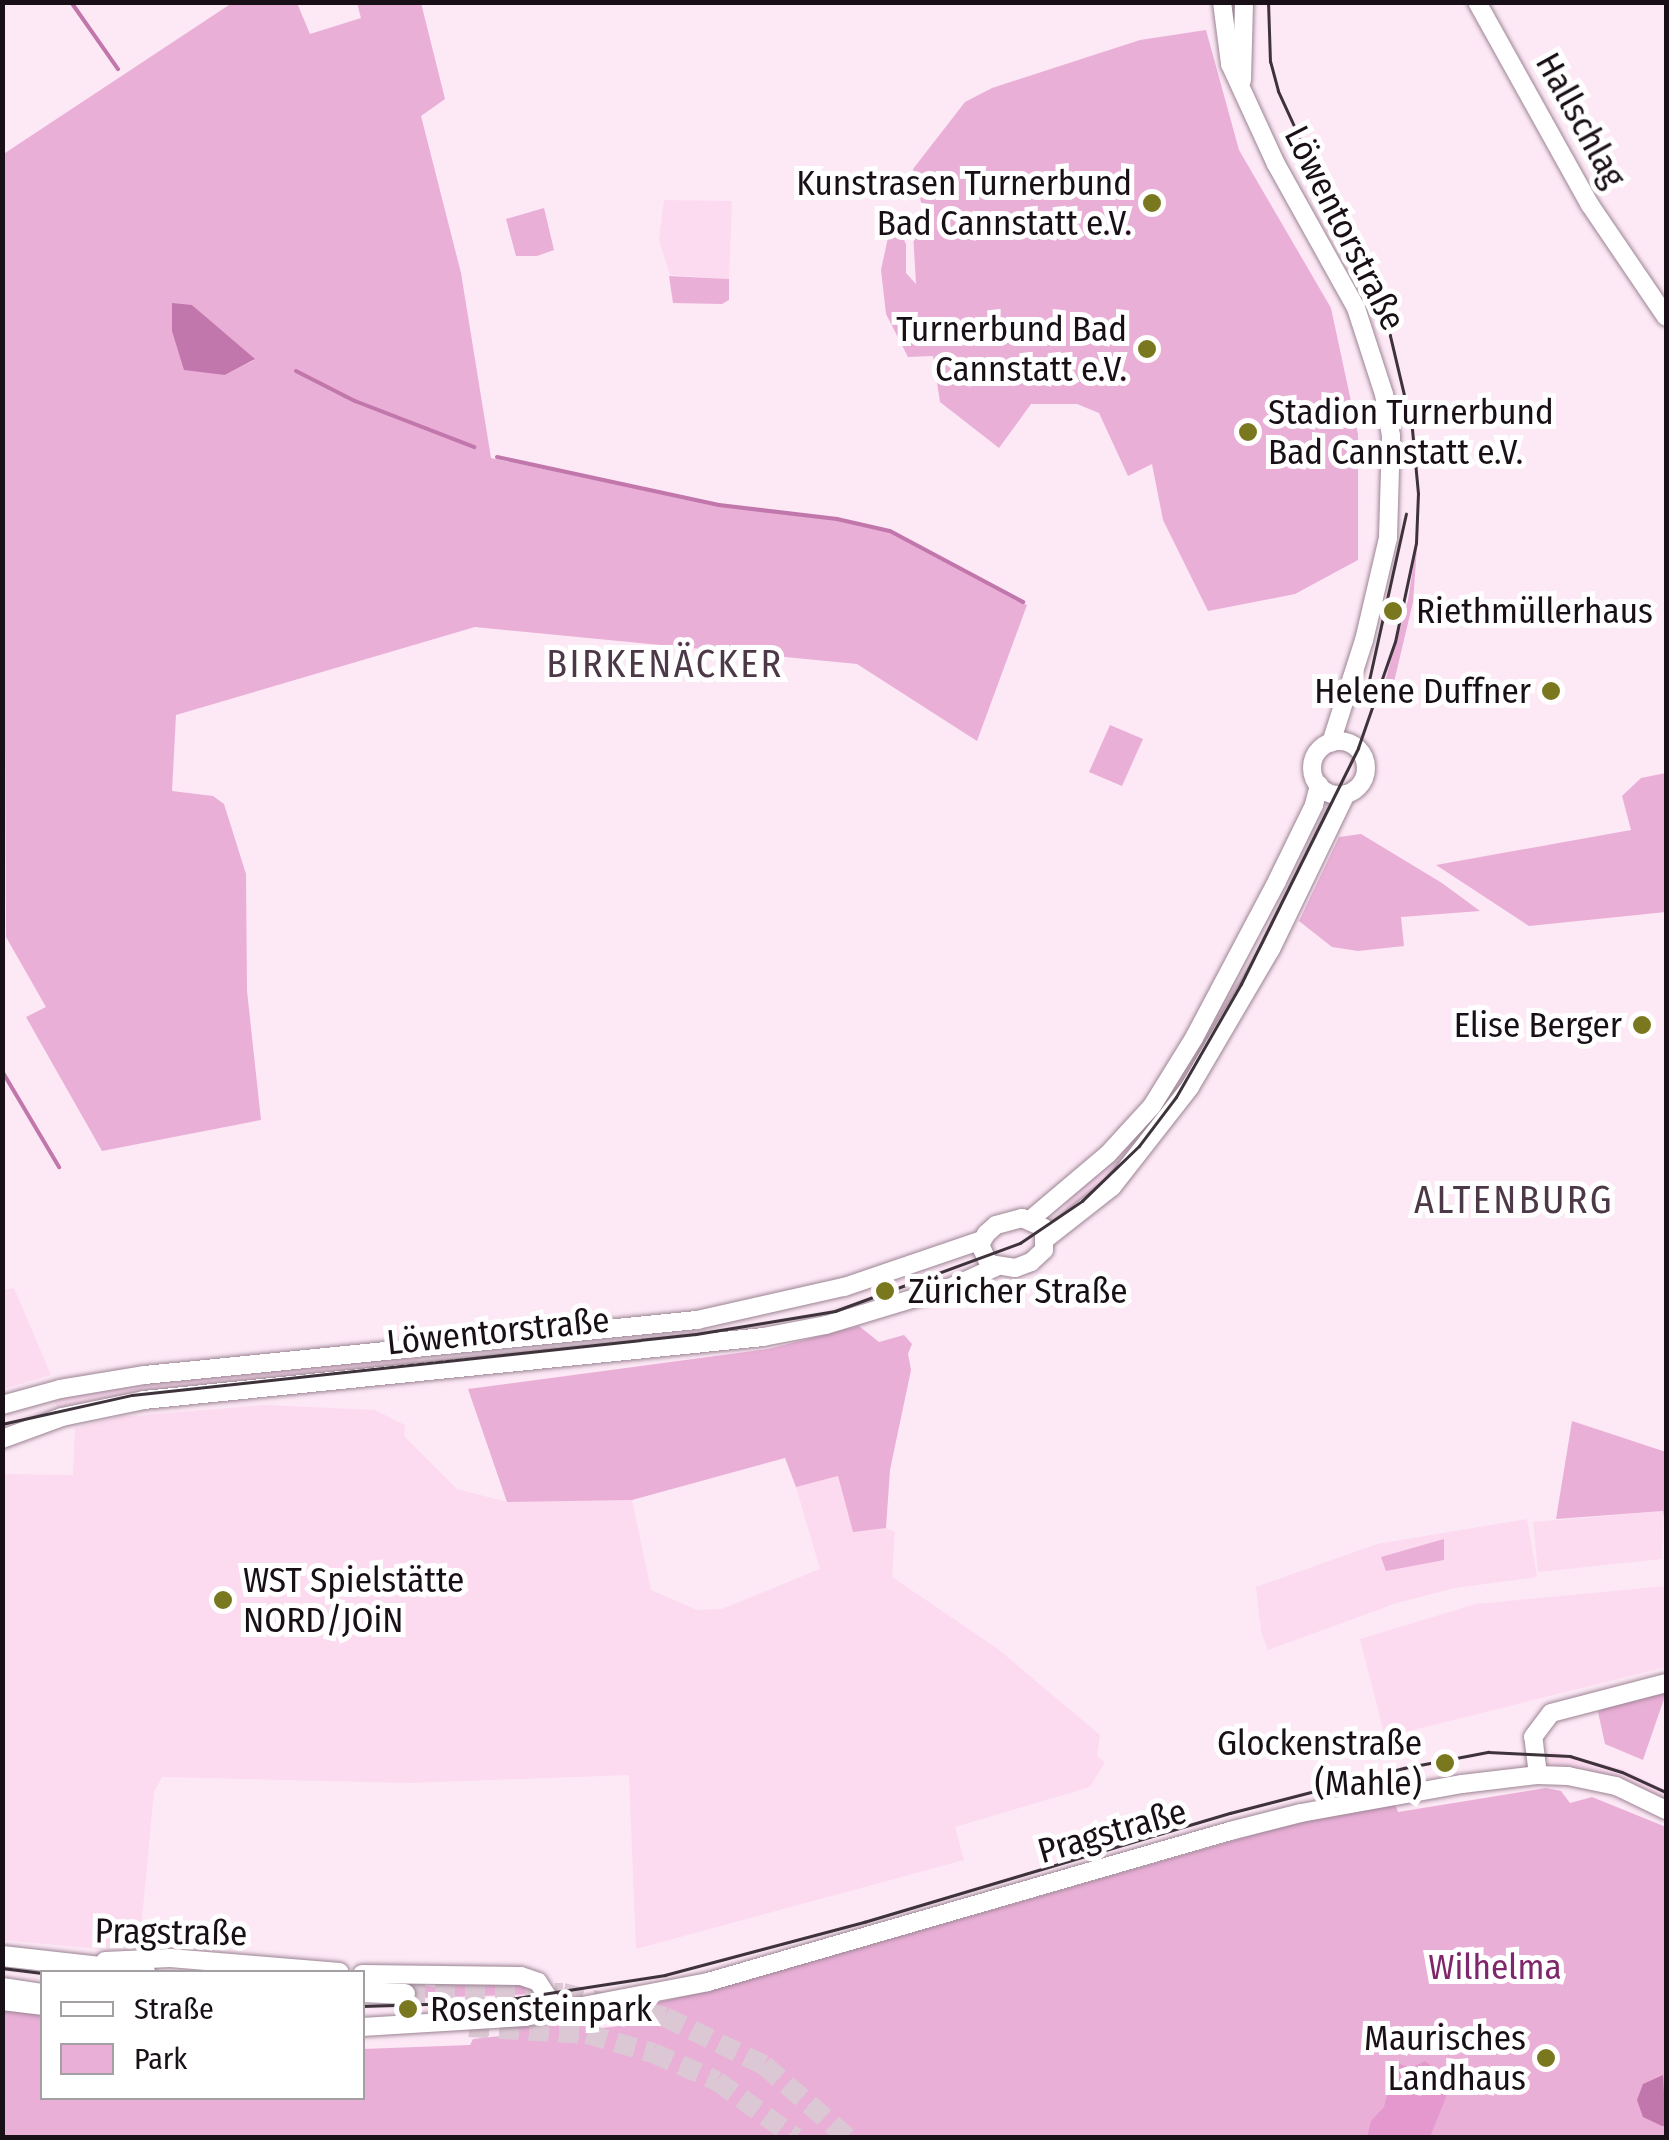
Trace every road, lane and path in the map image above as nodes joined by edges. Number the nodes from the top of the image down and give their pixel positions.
1 (1222, 2) edge
2 (1244, 2) edge
3 (1477, 2) edge
4 (1242, 86) junction
5 (1666, 318) edge
6 (1346, 694) junction
7 (1330, 743) junction
8 (1350, 744) junction
9 (1318, 785) junction
10 (1346, 794) junction
11 (1031, 1219) junction
12 (1047, 1238) junction
13 (982, 1240) junction
14 (996, 1267) junction
15 (2, 1405) edge
16 (2, 1439) edge
17 (1666, 1683) edge
18 (1538, 1775) junction
19 (1666, 1810) edge
20 (2, 1956) edge
21 (62, 1963) junction
22 (127, 1970) edge
23 (315, 1970) edge
24 (365, 1974) edge
25 (2, 1988) edge
26 (365, 1992) edge
27 (40, 1994) edge
28 (406, 1994) tunnel mouth
29 (2, 2001) edge
30 (40, 2006) edge
31 (580, 2009) junction
32 (365, 2027) edge

1 - 4 main road, Löwentorstraße
2 - 4 main road, Löwentorstraße
3 - 5 main road, Hallschlag
4 - 6 main road, Löwentorstraße
6 - 7 main road, Löwentorstraße
6 - 8 main road, Löwentorstraße
7 - 8 main road
7 - 9 main road, Löwentorstraße
8 - 10 main road, Löwentorstraße
9 - 10 main road
9 - 11 main road, Löwentorstraße
10 - 12 main road, Löwentorstraße
11 - 12 main road
11 - 13 main road, Löwentorstraße
12 - 14 main road, Löwentorstraße
13 - 14 main road
13 - 15 main road, Löwentorstraße
14 - 16 main road, Löwentorstraße
17 - 18 main road
18 - 19 main road, Pragstraße
18 - 31 main road, Pragstraße
20 - 21 main road, Pragstraße
21 - 22 main road
21 - 23 main road, Pragstraße
24 - 31 main road
25 - 27 main road
26 - 28 main road
29 - 30 main road
31 - 32 main road, Pragstraße

